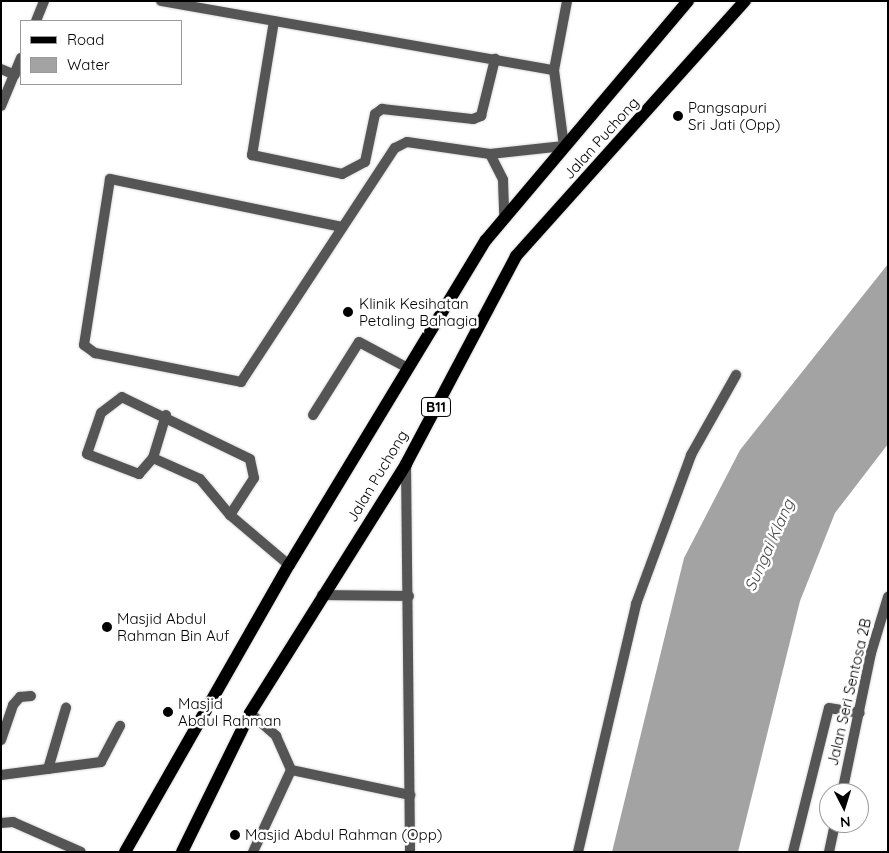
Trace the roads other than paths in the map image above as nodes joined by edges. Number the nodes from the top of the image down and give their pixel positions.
1 (44, 1) edge
2 (161, 1) edge
3 (567, 1) edge
4 (688, 1) edge
5 (746, 1) edge
6 (36, 20) edge
7 (274, 21) junction
8 (495, 59) junction
9 (20, 61) edge
10 (1, 69) edge
11 (554, 70) junction
12 (15, 75) junction
13 (1, 106) edge
14 (564, 146) junction
15 (490, 154) junction
16 (504, 218) junction
17 (342, 227) junction
18 (408, 368) junction
19 (736, 375) dead end
20 (166, 415) junction
21 (314, 415) dead end
22 (153, 458) junction
23 (406, 464) junction
24 (230, 515) junction
25 (289, 565) junction
26 (322, 595) junction
27 (409, 596) junction
28 (888, 597) edge
29 (31, 696) dead end
30 (66, 708) dead end
31 (250, 713) junction
32 (860, 713) junction
33 (120, 726) dead end
34 (1, 740) edge
35 (48, 769) junction
36 (291, 770) junction
37 (1, 775) edge
38 (844, 783) edge
39 (410, 795) junction
40 (1, 823) edge
41 (833, 833) edge
42 (81, 852) edge
43 (125, 852) edge
44 (182, 852) edge
45 (253, 852) edge
46 (410, 852) edge
47 (578, 852) edge
48 (793, 852) edge
49 (829, 852) edge

1 - 6 street
2 - 7 street
3 - 11 street
4 - 14 main road, Jalan Puchong
5 - 23 main road, Jalan Puchong / B11
7 - 8 street
7 - 8 street
8 - 11 street
9 - 12 street
10 - 12 street
11 - 14 street
12 - 13 street
14 - 15 street
14 - 16 main road, Jalan Puchong
15 - 16 street
15 - 17 street
16 - 18 main road, Jalan Puchong
17 - 17 street
18 - 21 street
18 - 25 main road, Jalan Puchong
19 - 47 street
20 - 22 street
20 - 22 street
20 - 24 street
22 - 24 street
23 - 26 main road, Jalan Puchong / B11
23 - 27 street
24 - 25 street
25 - 43 main road, Jalan Puchong
26 - 27 street
26 - 31 main road, Jalan Puchong / B11
27 - 39 street
28 - 32 street, Jalan Seri Sentosa 2B
29 - 34 street
30 - 35 street
31 - 36 street
31 - 44 main road, Jalan Puchong / B11
32 - 38 street, Jalan Seri Sentosa 2B
32 - 48 street
33 - 35 street
35 - 37 street
36 - 39 street
36 - 45 street
39 - 46 street
40 - 42 street
41 - 49 street

